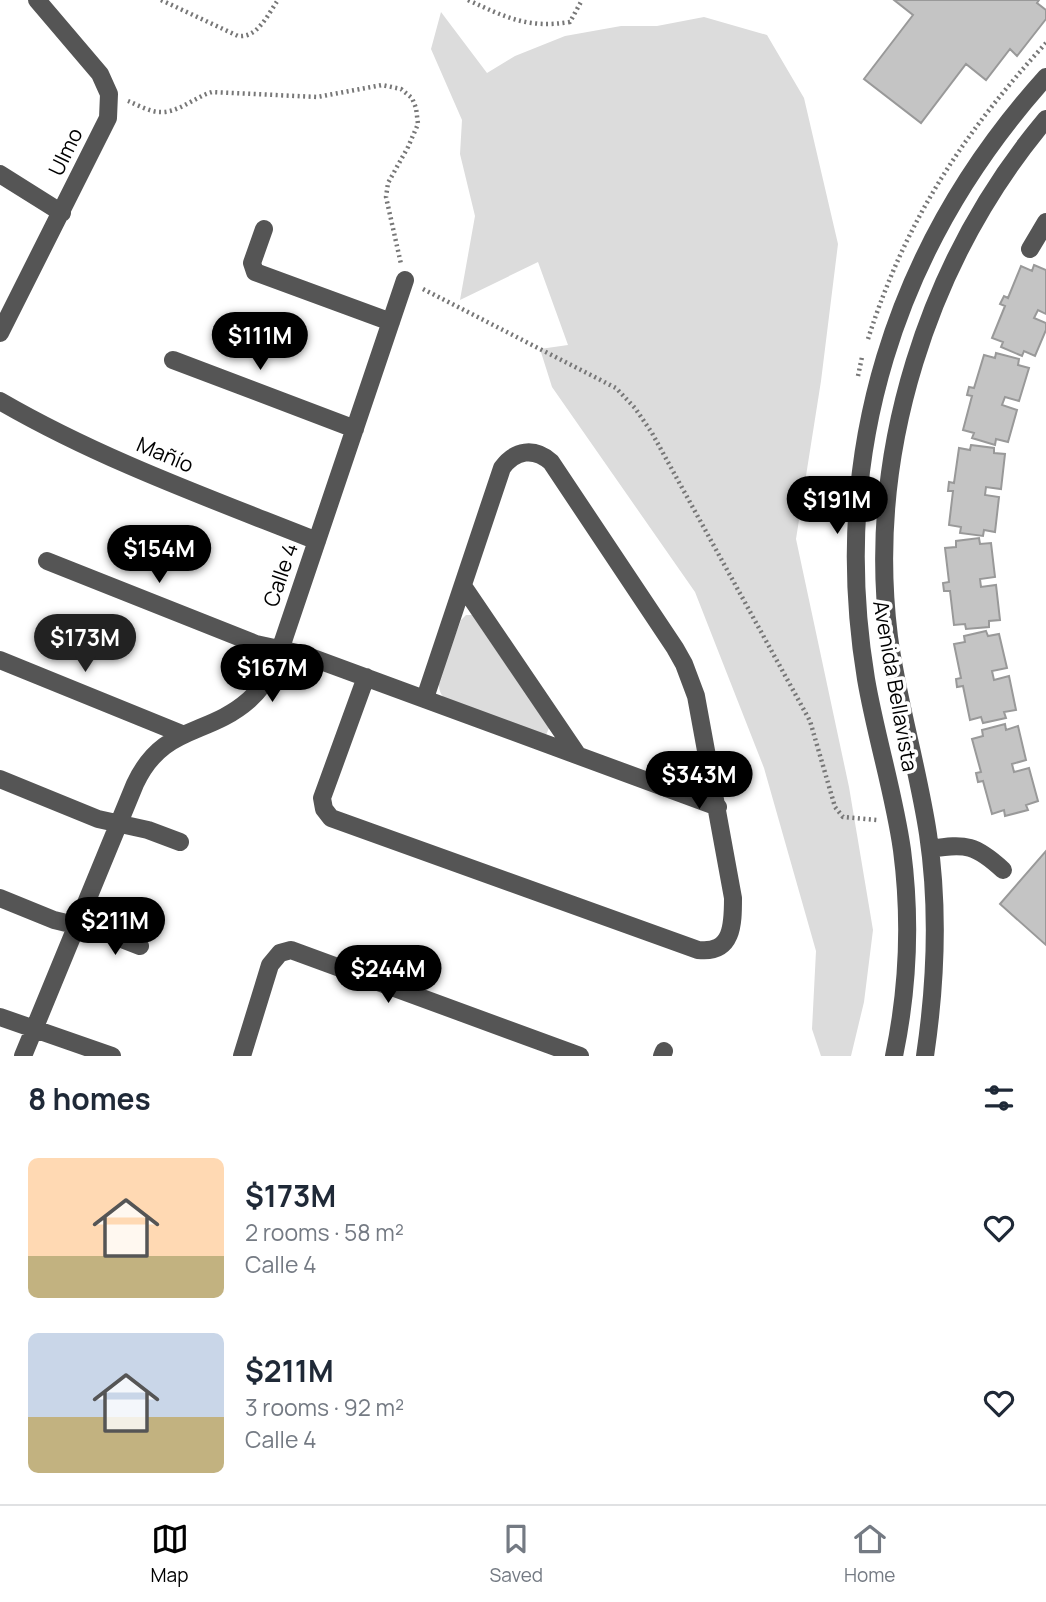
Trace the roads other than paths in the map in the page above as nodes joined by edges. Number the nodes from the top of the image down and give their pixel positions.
1 (37, 0) edge
2 (1046, 77) edge
3 (1046, 119) edge
4 (0, 174) edge
5 (62, 213) junction
6 (1046, 222) edge
7 (264, 229) dead end
8 (1030, 249) dead end
9 (405, 280) road end
10 (391, 322) junction
11 (0, 333) edge
12 (173, 360) dead end
13 (0, 401) edge
14 (355, 429) junction
15 (317, 541) junction
16 (47, 561) dead end
17 (463, 586) junction
18 (280, 649) junction
19 (0, 660) edge
20 (366, 677) junction
21 (425, 698) junction
22 (183, 734) junction
23 (577, 754) junction
24 (0, 779) edge
25 (718, 807) junction
26 (119, 824) junction
27 (180, 842) dead end
28 (930, 849) junction
29 (1003, 870) dead end
30 (0, 898) edge
31 (77, 926) junction
32 (140, 946) dead end
33 (0, 1017) edge
34 (35, 1028) junction
35 (23, 1056) edge
36 (112, 1056) edge
37 (242, 1056) edge
38 (580, 1056) edge
39 (894, 1056) edge
40 (925, 1056) edge

1 - 5 street, Ulmo
2 - 39 street, Avenida Bellavista
3 - 28 street, Avenida Bellavista
4 - 5 street
5 - 11 street, Ulmo
6 - 8 street
7 - 10 street
9 - 10 street, Calle 4
10 - 14 street, Calle 4
12 - 14 street
13 - 15 street, Mañío
14 - 15 street, Calle 4
15 - 18 street, Calle 4
16 - 18 street
17 - 21 street
17 - 23 street
17 - 25 street
18 - 20 street
18 - 22 street, Calle 4
19 - 22 street
20 - 21 street
20 - 25 street
21 - 23 street
22 - 26 street, Calle 4
23 - 25 street
24 - 26 street
26 - 27 street
26 - 31 street, Calle 4
28 - 29 street
28 - 40 street, Avenida Bellavista
30 - 31 street
31 - 32 street
31 - 34 street, Calle 4
33 - 34 street
34 - 35 street, Calle 4
34 - 36 street
37 - 38 street

